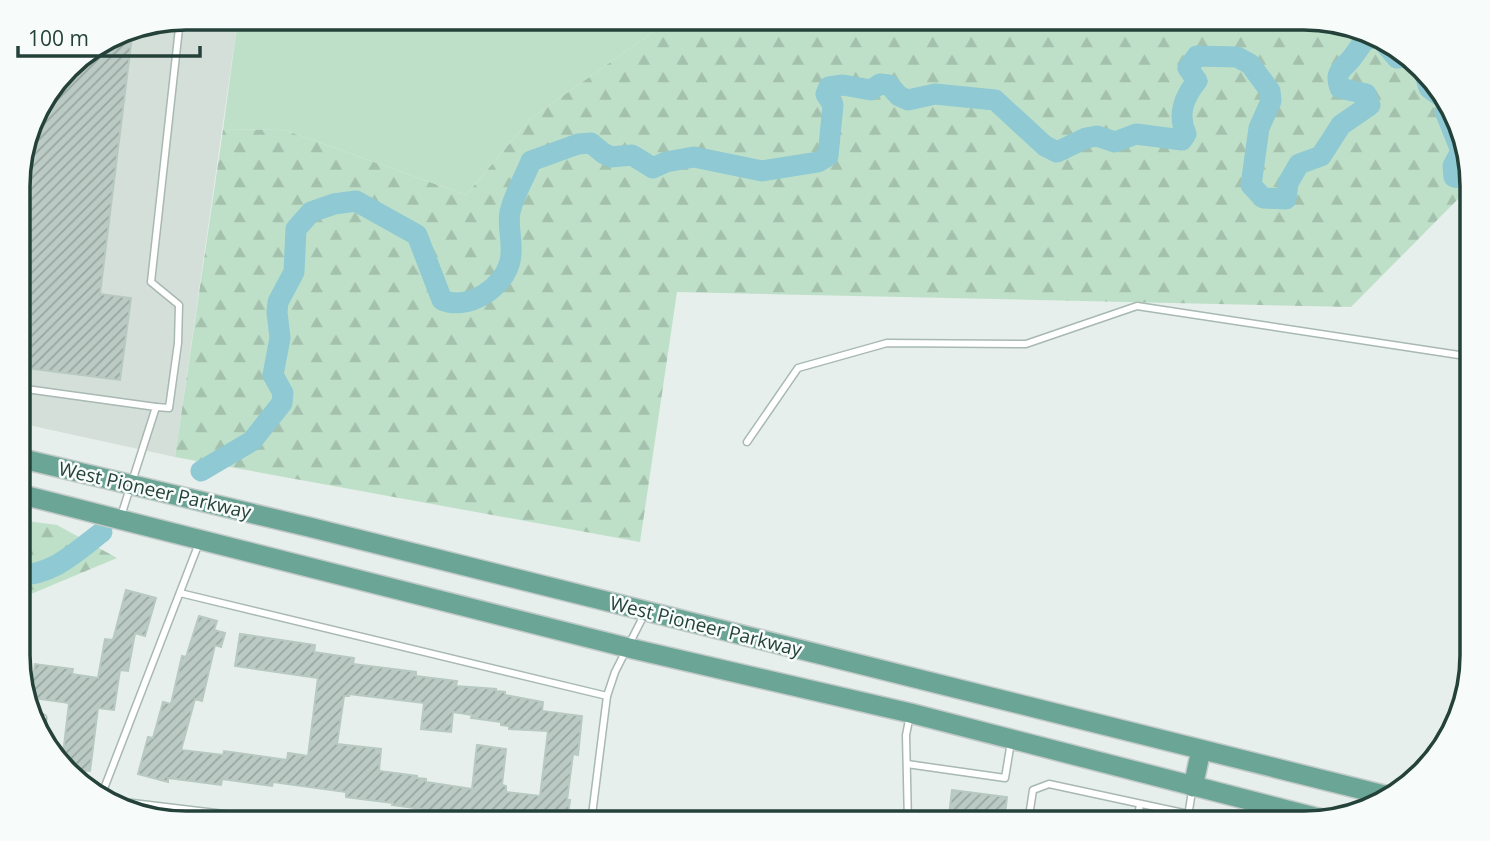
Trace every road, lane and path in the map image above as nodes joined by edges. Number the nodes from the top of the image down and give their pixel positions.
1 (179, 30) edge
2 (1460, 355) edge
3 (30, 390) edge
4 (156, 407) junction
5 (747, 442) dead end
6 (30, 461) edge
7 (132, 484) junction
8 (30, 497) edge
9 (120, 518) junction
10 (201, 538) junction
11 (180, 593) junction
12 (646, 611) junction
13 (629, 648) junction
14 (607, 696) junction
15 (910, 713) junction
16 (1011, 740) junction
17 (1201, 750) junction
18 (907, 764) junction
19 (1193, 787) junction
20 (104, 788) edge
21 (1376, 793) edge
22 (140, 804) edge
23 (1140, 804) junction
24 (200, 811) edge
25 (593, 811) edge
26 (908, 811) edge
27 (1030, 811) edge
28 (1139, 811) edge
29 (1177, 811) edge
30 (1189, 811) edge
31 (1290, 811) edge

1 - 4 lane
2 - 5 lane
3 - 4 lane
4 - 7 lane
6 - 7 main road, West Pioneer Parkway
7 - 9 lane
7 - 12 main road, West Pioneer Parkway
8 - 9 main road, West Pioneer Parkway
9 - 10 main road, West Pioneer Parkway
10 - 11 lane
10 - 13 main road, West Pioneer Parkway
11 - 14 lane
11 - 20 lane
12 - 13 lane
12 - 17 main road, West Pioneer Parkway
13 - 14 lane
13 - 15 main road, West Pioneer Parkway
14 - 25 lane
15 - 16 main road, West Pioneer Parkway
15 - 18 lane
16 - 18 lane
16 - 19 main road, West Pioneer Parkway
17 - 19 main road
17 - 21 main road, West Pioneer Parkway
18 - 26 lane
19 - 30 lane
19 - 31 main road, West Pioneer Parkway
22 - 24 lane
23 - 27 lane
23 - 28 lane
23 - 29 lane

